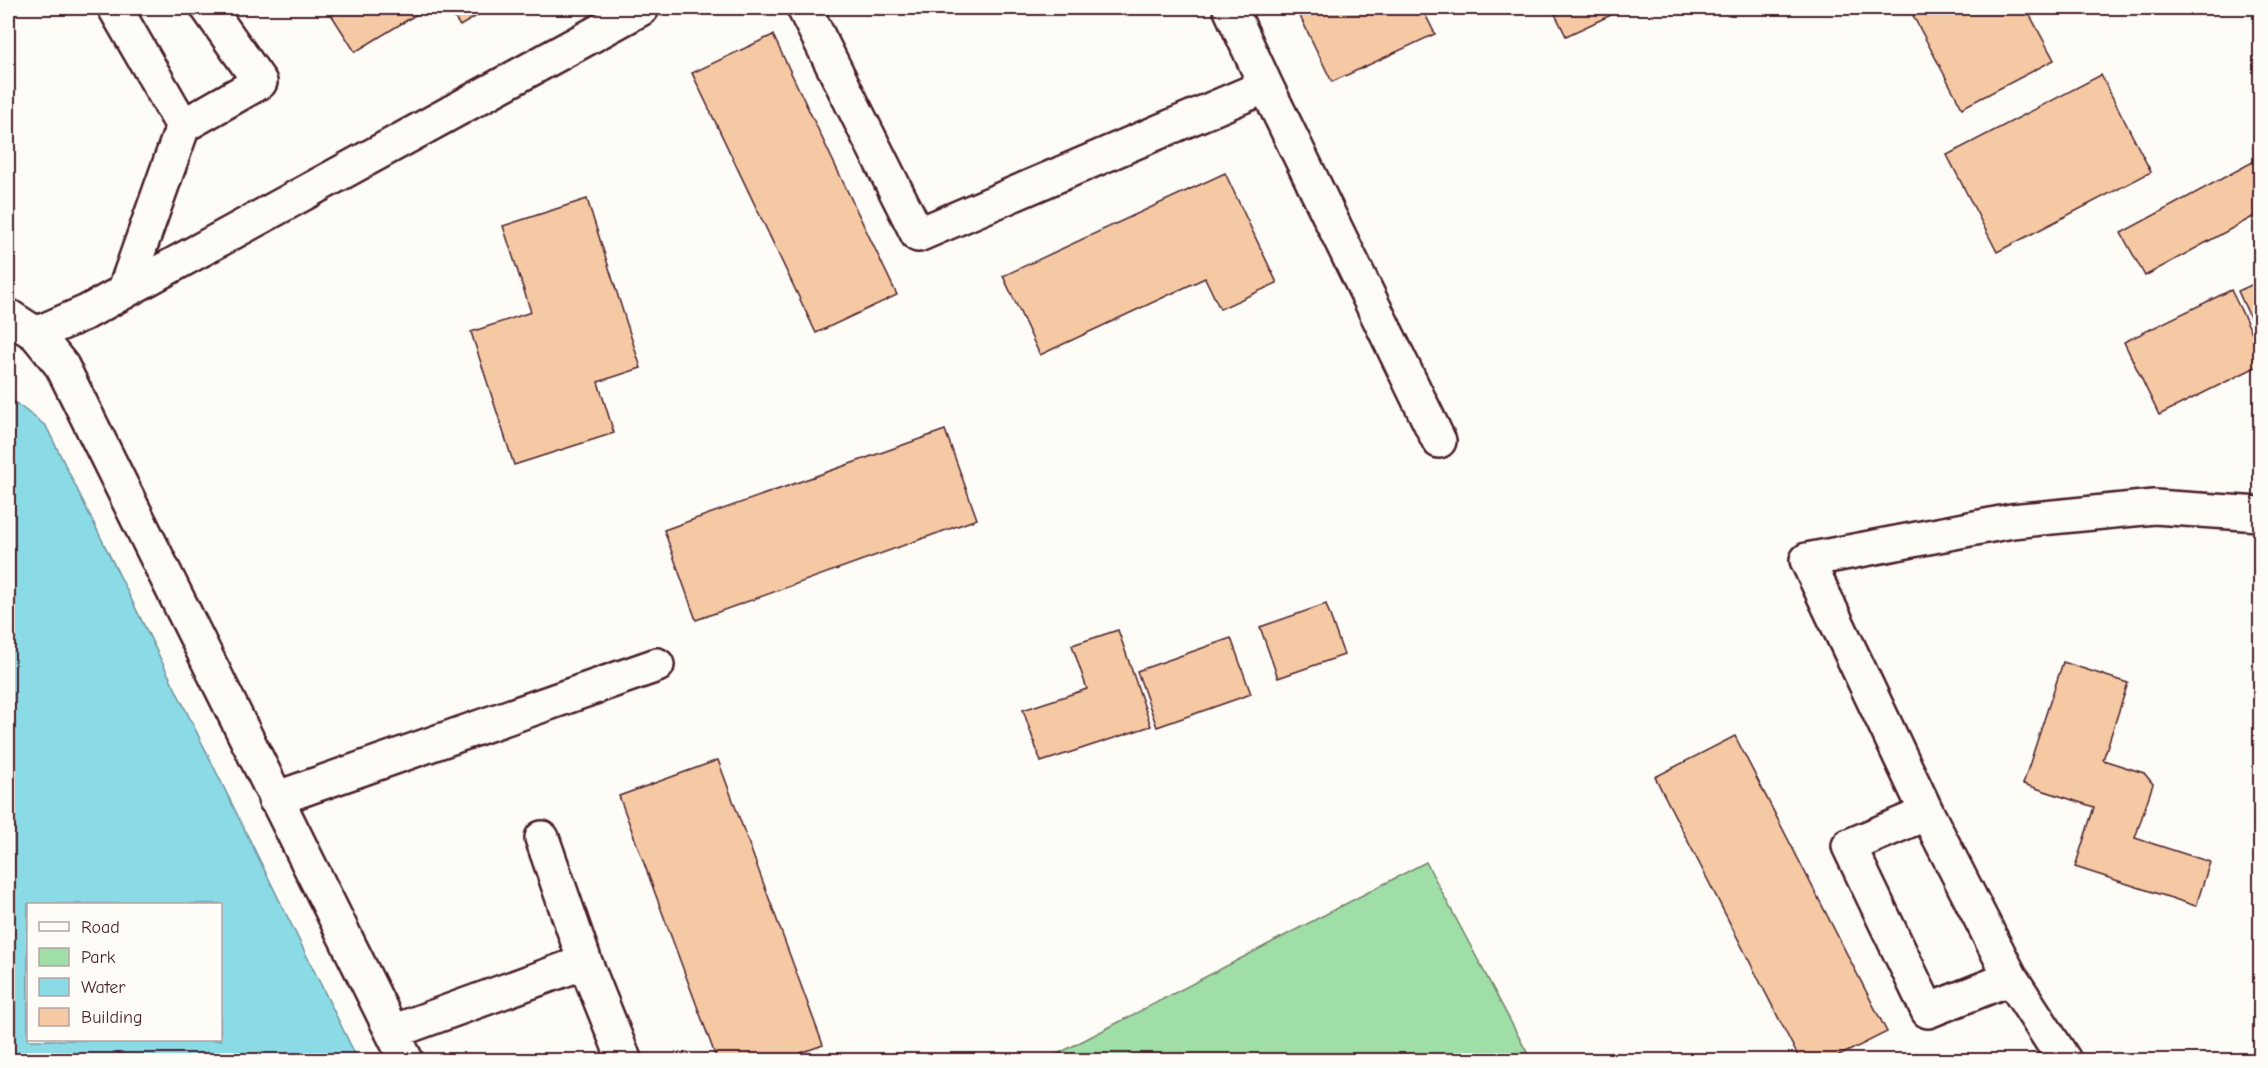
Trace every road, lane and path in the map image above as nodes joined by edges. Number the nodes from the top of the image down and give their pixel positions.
1 (115, 8) edge
2 (208, 8) edge
3 (642, 8) edge
4 (804, 8) edge
5 (1230, 8) edge
6 (1266, 86) junction
7 (183, 126) junction
8 (124, 292) junction
9 (8, 316) edge
10 (36, 334) junction
11 (1439, 441) dead end
12 (2260, 514) edge
13 (657, 665) dead end
14 (275, 799) junction
15 (1927, 813) junction
16 (542, 838) dead end
17 (585, 962) junction
18 (2011, 978) junction
19 (399, 1046) edge
20 (624, 1059) dead end
21 (2064, 1060) edge

1 - 7 street
2 - 7 street
3 - 8 street
4 - 6 street
5 - 6 street
6 - 11 street
7 - 8 street
8 - 10 street
9 - 10 street
10 - 14 street
12 - 15 street
13 - 14 street
14 - 19 street
15 - 18 street
15 - 18 street
16 - 17 street
17 - 19 street
17 - 20 street
18 - 21 street

